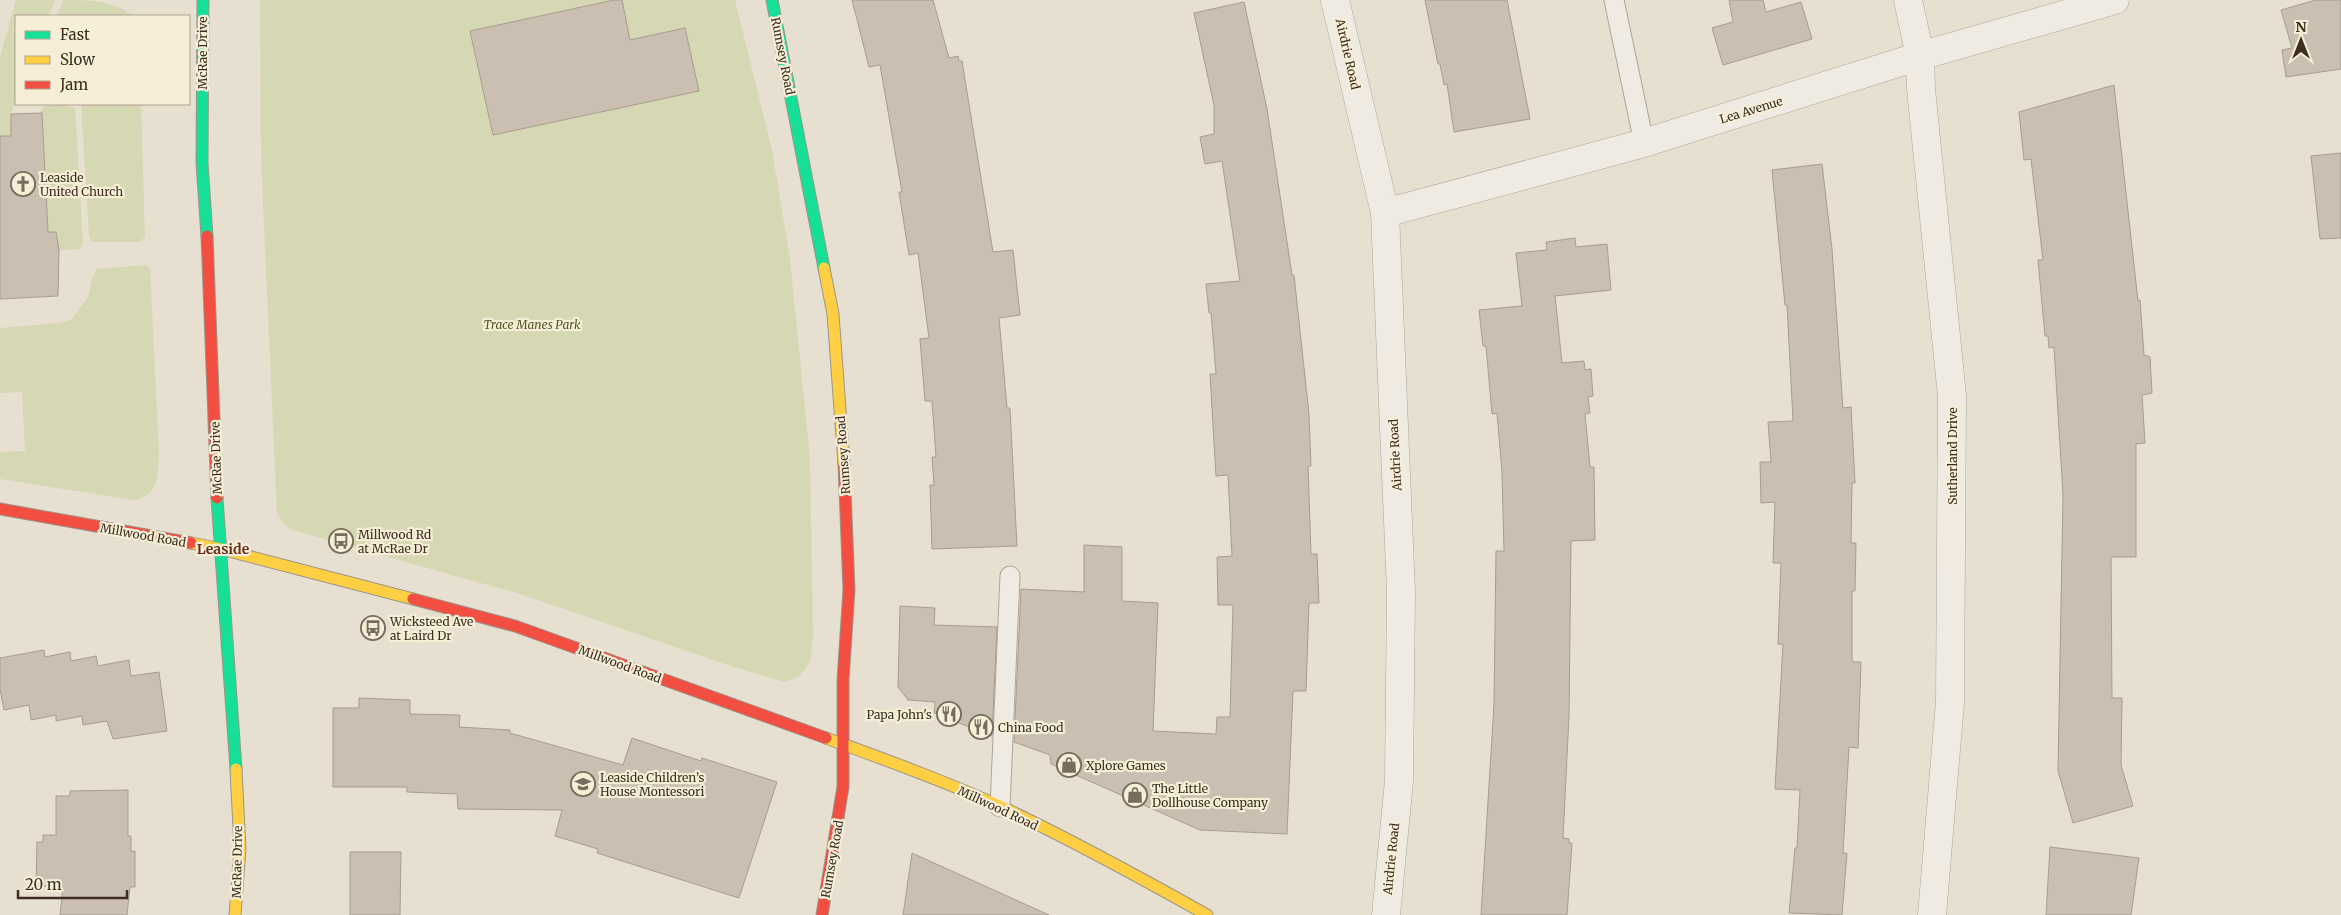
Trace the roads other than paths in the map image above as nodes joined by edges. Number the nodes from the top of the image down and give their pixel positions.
1 (202, 0) edge
2 (772, 0) edge
3 (1335, 0) edge
4 (1614, 0) edge
5 (1908, 0) edge
6 (2115, 0) edge
7 (1920, 56) junction
8 (1644, 143) junction
9 (1385, 213) junction
10 (0, 509) edge
11 (221, 549) junction
12 (1010, 576) dead end
13 (844, 745) junction
14 (1000, 807) junction
15 (236, 915) edge
16 (822, 915) edge
17 (1207, 915) edge
18 (1386, 915) edge
19 (1932, 915) edge

1 - 11 street, McRae Drive
2 - 13 street, Rumsey Road
3 - 9 street, Airdrie Road
4 - 8 lane
5 - 7 street, Sutherland Drive
6 - 7 street, Lea Avenue
7 - 8 street, Lea Avenue
7 - 19 street, Sutherland Drive
8 - 9 street, Lea Avenue
9 - 18 street, Airdrie Road
10 - 11 street, Millwood Road
11 - 13 street, Millwood Road
11 - 15 street, McRae Drive
12 - 14 lane
13 - 14 street, Millwood Road
13 - 16 street, Rumsey Road
14 - 17 street, Millwood Road

